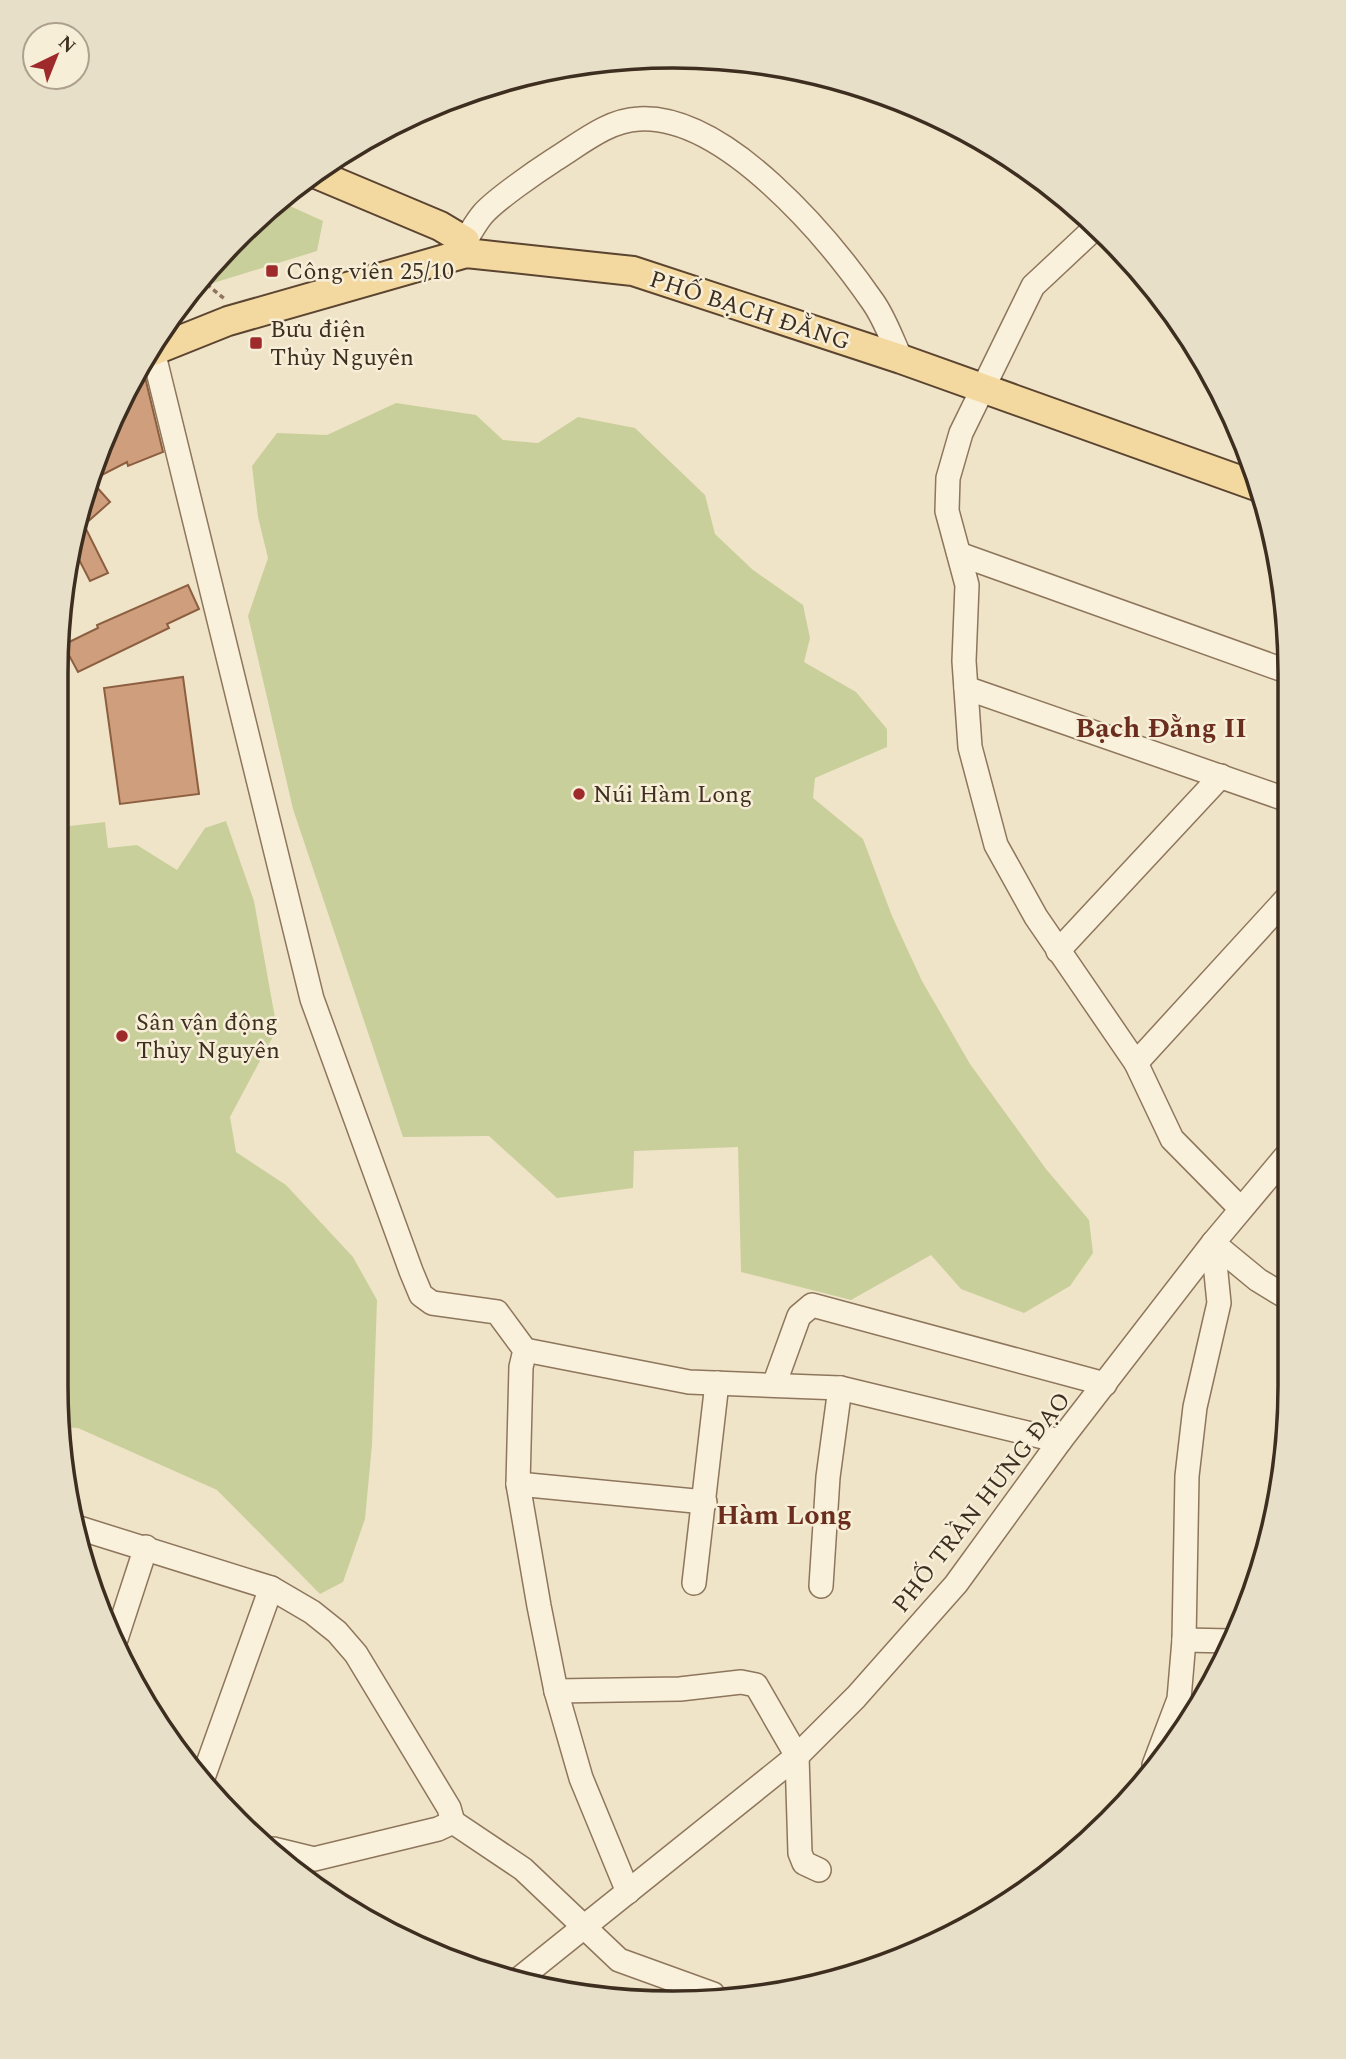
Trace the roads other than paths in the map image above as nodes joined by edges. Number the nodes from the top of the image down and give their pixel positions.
1 (326, 178) edge
2 (1093, 237) edge
3 (466, 247) junction
4 (228, 321) junction
5 (177, 328) edge
6 (164, 347) edge
7 (901, 359) junction
8 (155, 361) edge
9 (981, 390) junction
10 (1247, 483) edge
11 (959, 554) junction
12 (1278, 668) edge
13 (966, 688) junction
14 (1221, 776) junction
15 (1278, 796) edge
16 (1278, 908) edge
17 (1058, 951) junction
18 (1136, 1063) junction
19 (1278, 1165) edge
20 (1241, 1209) junction
21 (1213, 1242) junction
22 (1278, 1292) edge
23 (525, 1350) junction
24 (717, 1383) junction
25 (1105, 1384) junction
26 (774, 1385) junction
27 (840, 1388) junction
28 (1060, 1441) junction
29 (518, 1484) junction
30 (705, 1502) junction
31 (86, 1530) edge
32 (146, 1547) junction
33 (694, 1583) dead end
34 (821, 1586) dead end
35 (271, 1588) junction
36 (119, 1628) edge
37 (1184, 1640) junction
38 (1221, 1641) edge
39 (556, 1691) junction
40 (1164, 1739) edge
41 (797, 1756) junction
42 (206, 1770) edge
43 (453, 1822) junction
44 (289, 1853) edge
45 (819, 1870) dead end
46 (628, 1892) junction
47 (586, 1927) junction
48 (527, 1973) edge
49 (701, 1990) edge

1 - 3 main road
2 - 9 street
3 - 4 main road, PHỐ BẠCH ĐẰNG
3 - 7 main road, PHỐ BẠCH ĐẰNG
3 - 7 street
4 - 5 main road, PHỐ BẠCH ĐẰNG
4 - 6 main road, PHỐ BẠCH ĐẰNG
7 - 9 main road, PHỐ BẠCH ĐẰNG
8 - 23 street
9 - 10 main road, PHỐ BẠCH ĐẰNG
9 - 11 street
11 - 12 street
11 - 13 street
13 - 14 street
13 - 17 street
14 - 15 street
14 - 17 street
16 - 18 street
17 - 18 street
18 - 20 street
19 - 20 street, PHỐ TRẦN HƯNG ĐẠO
20 - 21 street, PHỐ TRẦN HƯNG ĐẠO
21 - 22 street
21 - 25 street, PHỐ TRẦN HƯNG ĐẠO
21 - 37 street
23 - 24 street
23 - 29 street
24 - 26 street
24 - 30 street
25 - 26 street
25 - 28 street, PHỐ TRẦN HƯNG ĐẠO
26 - 27 street
27 - 28 street
27 - 34 street
28 - 41 street, PHỐ TRẦN HƯNG ĐẠO
29 - 30 street
29 - 39 street
30 - 33 street
31 - 32 street
32 - 35 street
32 - 36 street
35 - 42 street
35 - 43 street
37 - 38 street
37 - 40 street
39 - 41 street
39 - 46 street
41 - 45 street
41 - 46 street, PHỐ TRẦN HƯNG ĐẠO
43 - 44 street
43 - 47 street
46 - 47 street, PHỐ TRẦN HƯNG ĐẠO
47 - 48 street, PHỐ TRẦN HƯNG ĐẠO
47 - 49 street

